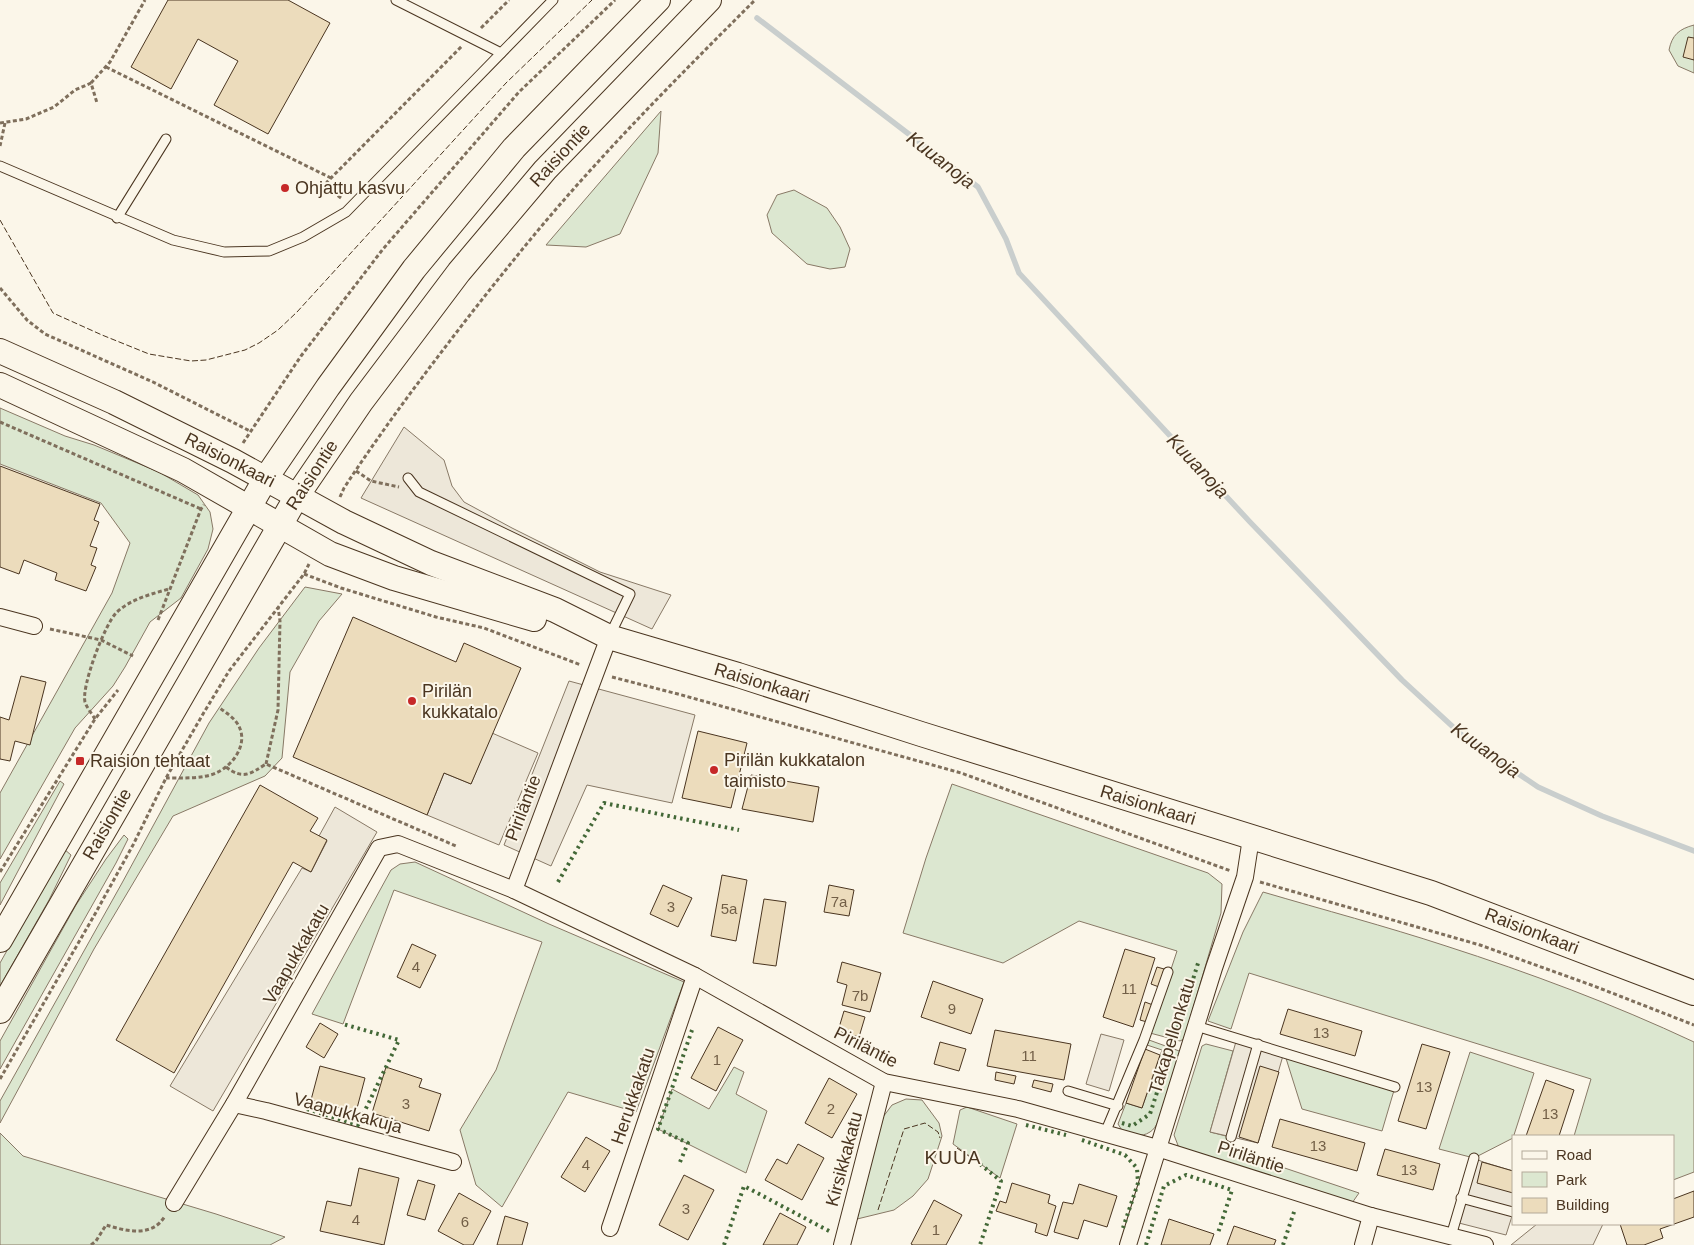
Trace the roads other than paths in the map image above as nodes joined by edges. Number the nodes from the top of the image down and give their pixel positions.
1 (396, 0) edge
2 (553, 0) edge
3 (658, 0) edge
4 (709, 0) edge
5 (501, 53) junction
6 (166, 139) dead end
7 (0, 166) edge
8 (117, 218) junction
9 (0, 351) edge
10 (0, 386) edge
11 (266, 478) junction
12 (408, 478) dead end
13 (297, 496) junction
14 (249, 508) junction
15 (280, 526) junction
16 (0, 617) edge
17 (34, 626) road end
18 (603, 634) junction
19 (1252, 838) junction
20 (514, 890) junction
21 (0, 940) edge
22 (1168, 972) dead end
23 (695, 976) junction
24 (1694, 993) edge
25 (0, 1011) edge
26 (1196, 1026) junction
27 (1258, 1044) junction
28 (884, 1082) junction
29 (1395, 1087) dead end
30 (1068, 1091) dead end
31 (234, 1104) junction
32 (1118, 1106) junction
33 (1105, 1133) junction
34 (1231, 1137) dead end
35 (1158, 1148) junction
36 (1474, 1158) dead end
37 (452, 1162) dead end
38 (1462, 1198) junction
39 (174, 1203) road end
40 (1512, 1212) edge
41 (1372, 1216) junction
42 (610, 1228) dead end
43 (1451, 1236) junction
44 (842, 1245) edge
45 (1128, 1245) edge
46 (1363, 1245) edge
47 (1485, 1245) edge

1 - 5 lane
2 - 5 lane
3 - 11 main road, Raisiontie
4 - 13 main road, Raisiontie
5 - 8 lane
6 - 8 lane
7 - 8 lane
9 - 11 main road, Raisionkaari
10 - 14 main road, Raisionkaari
11 - 13 main road, Raisionkaari
11 - 14 main road, Raisiontie
12 - 18 lane
13 - 15 main road, Raisiontie
13 - 18 main road, Raisionkaari
14 - 15 main road, Raisionkaari
14 - 21 main road, Raisiontie
15 - 18 main road, Raisionkaari
15 - 25 main road, Raisiontie
16 - 17 street
18 - 19 main road, Raisionkaari
18 - 20 street, Piriläntie
19 - 24 main road, Raisionkaari
19 - 26 street, Takapellonkatu
20 - 23 street, Piriläntie
20 - 31 street, Vaapukkakatu
22 - 32 lane
23 - 28 street, Piriläntie
23 - 42 street, Herukkakatu
26 - 27 lane
26 - 35 street, Takapellonkatu
27 - 29 lane
27 - 34 lane
28 - 33 street, Piriläntie
28 - 44 street, Kirsikkakatu
30 - 32 lane
31 - 37 street, Vaapukkakuja
31 - 39 street, Vaapukkakatu
32 - 33 lane
33 - 35 street, Piriläntie
35 - 41 street, Piriläntie
35 - 45 street, Takapellonkatu
36 - 38 lane
38 - 40 lane
38 - 43 lane
41 - 43 street, Piriläntie
41 - 46 street
43 - 47 street, Piriläntie

